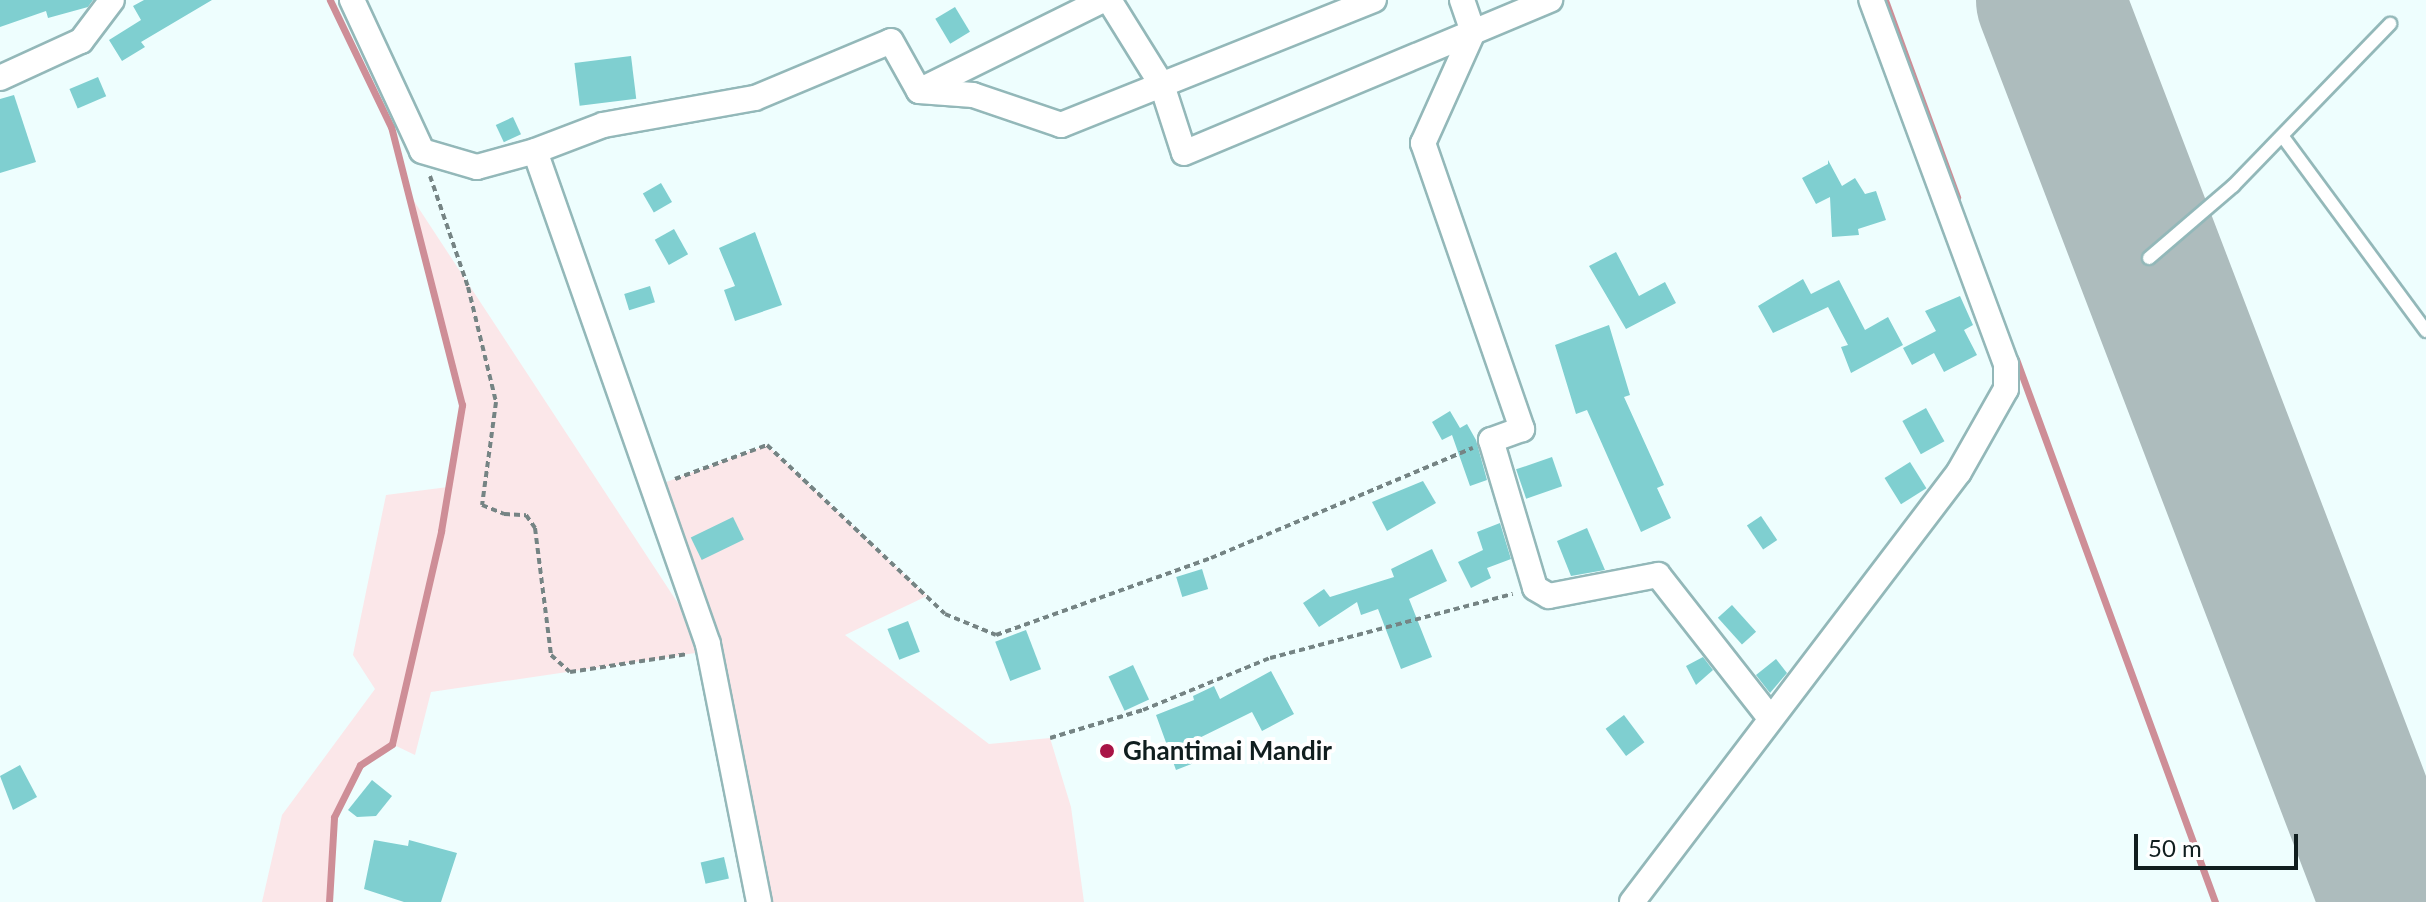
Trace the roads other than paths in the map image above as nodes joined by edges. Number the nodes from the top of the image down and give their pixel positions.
1 (112, 0) edge
2 (352, 0) edge
3 (1106, 0) edge
4 (1374, 0) edge
5 (1462, 0) edge
6 (1550, 0) edge
7 (1871, 0) edge
8 (2390, 24) dead end
9 (1473, 32) junction
10 (0, 78) edge
11 (1162, 85) junction
12 (919, 91) junction
13 (2283, 137) junction
14 (535, 151) junction
15 (2149, 258) dead end
16 (2426, 331) edge
17 (1770, 718) junction
18 (759, 902) edge
19 (1632, 902) edge

1 - 10 street
2 - 14 street
3 - 11 street
3 - 12 street
4 - 11 street
5 - 9 street
6 - 9 street
7 - 17 street
8 - 13 lane
9 - 11 street
9 - 17 street
11 - 12 street
12 - 14 street
13 - 15 lane
13 - 16 lane
14 - 18 street
17 - 19 street

